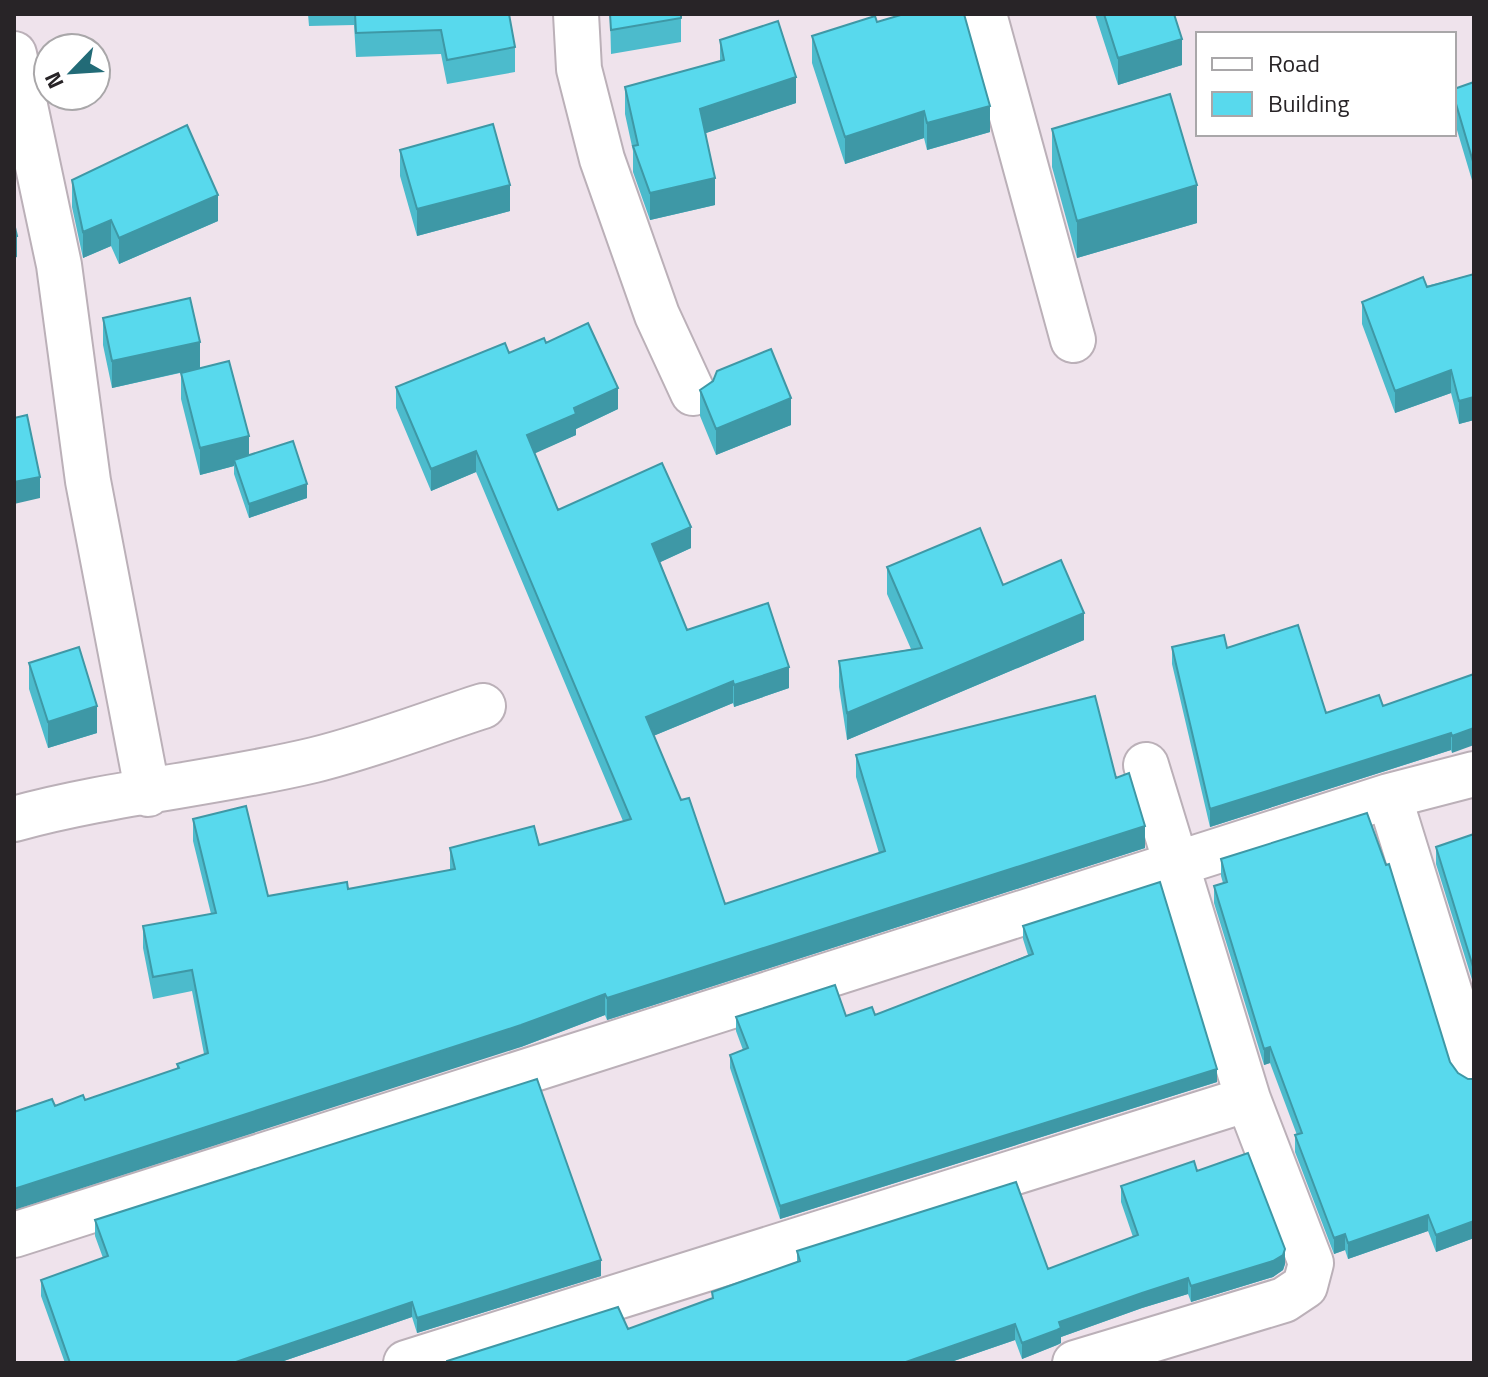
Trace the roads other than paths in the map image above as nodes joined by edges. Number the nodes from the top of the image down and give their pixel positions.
1 (576, 14) edge
2 (984, 14) edge
3 (14, 54) edge
4 (18, 108) edge
5 (1073, 340) dead end
6 (693, 393) dead end
7 (483, 706) dead end
8 (1146, 765) dead end
9 (1474, 774) edge
10 (148, 794) junction
11 (1389, 796) junction
12 (14, 819) edge
13 (1177, 866) junction
14 (1474, 1071) edge
15 (1248, 1099) junction
16 (14, 1235) edge
17 (406, 1363) edge
18 (1075, 1363) edge

1 - 6 street
2 - 5 street
3 - 4 street
4 - 10 street
7 - 10 street
8 - 13 street
9 - 11 street
10 - 12 street
11 - 13 street
11 - 14 street
13 - 15 street
13 - 16 street
15 - 17 street
15 - 18 street

